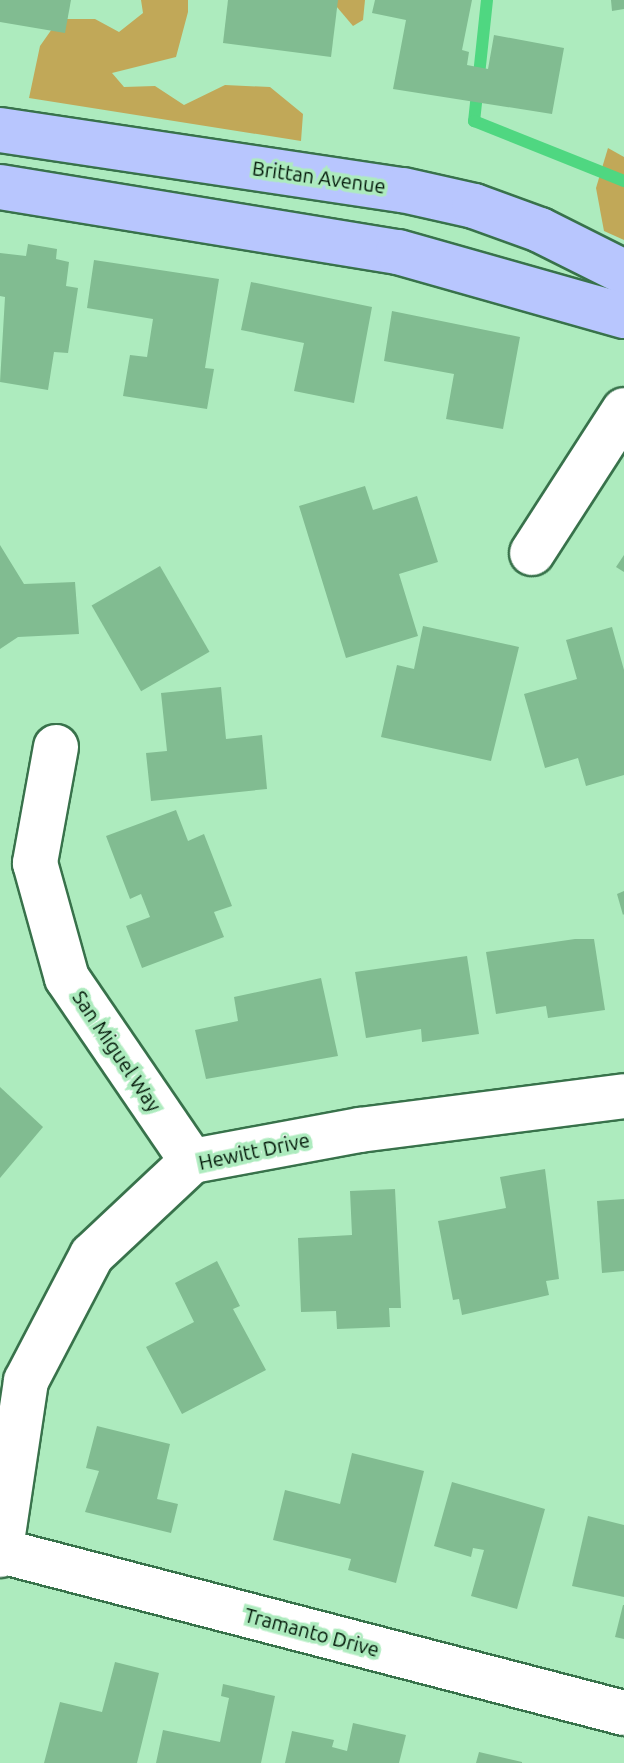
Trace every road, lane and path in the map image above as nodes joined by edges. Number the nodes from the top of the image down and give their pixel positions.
1 (0, 130) edge
2 (0, 187) edge
3 (624, 272) edge
4 (624, 316) edge
5 (624, 410) edge
6 (532, 553) dead end
7 (56, 747) dead end
8 (624, 1096) edge
9 (192, 1161) junction
10 (0, 1553) edge
11 (624, 1713) edge

1 - 3 main road, Brittan Avenue
2 - 4 main road
5 - 6 street
7 - 9 street, San Miguel Way
8 - 9 street, Hewitt Drive
9 - 10 street, Hewitt Drive
10 - 11 street, Tramanto Drive

